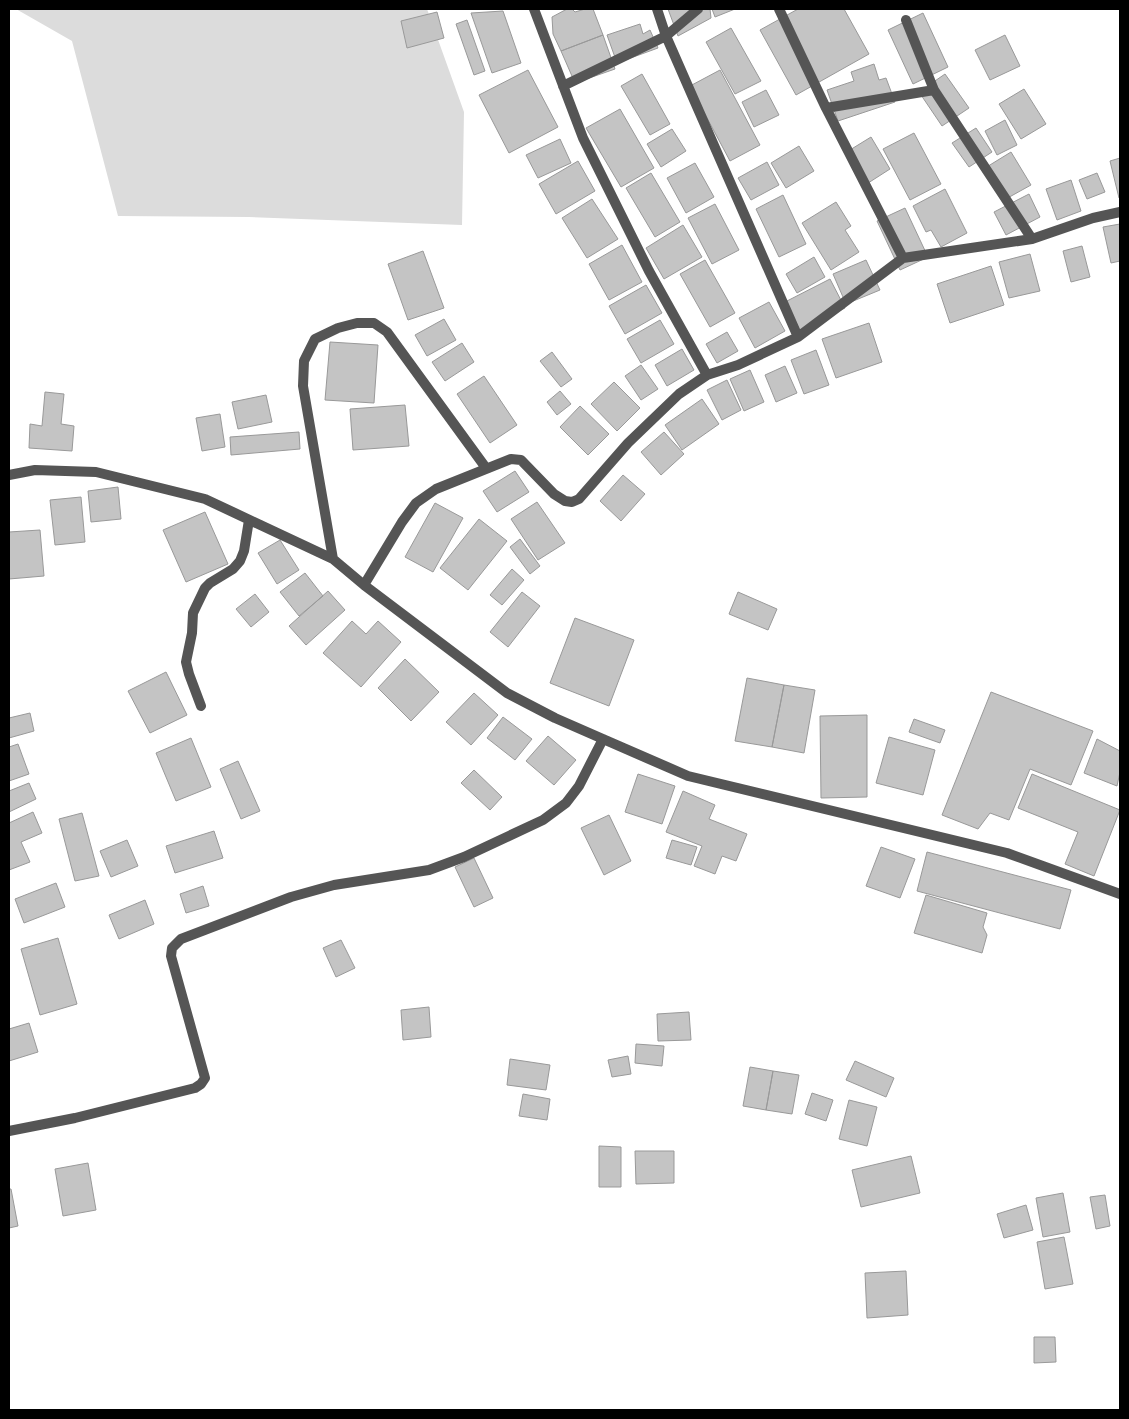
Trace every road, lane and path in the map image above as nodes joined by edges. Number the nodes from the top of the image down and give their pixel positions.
1 (534, 9) edge
2 (657, 9) edge
3 (698, 9) edge
4 (779, 9) edge
5 (906, 20) dead end
6 (666, 36) junction
7 (563, 86) junction
8 (934, 90) junction
9 (826, 108) junction
10 (1120, 212) edge
11 (1032, 239) junction
12 (903, 258) junction
13 (798, 337) junction
14 (707, 375) junction
15 (486, 468) junction
16 (9, 475) edge
17 (249, 520) junction
18 (333, 559) junction
19 (364, 585) junction
20 (201, 706) dead end
21 (603, 739) junction
22 (1120, 894) edge
23 (9, 1131) edge

1 - 7 street
2 - 6 street
3 - 6 street
4 - 9 street
5 - 8 street
6 - 7 street
6 - 13 street
7 - 14 street
8 - 9 street
8 - 11 street
9 - 12 street
10 - 11 street
11 - 12 street
12 - 13 street
13 - 14 street
14 - 15 street
15 - 18 street
15 - 19 street
16 - 17 street
17 - 18 street
17 - 20 street
18 - 19 street
19 - 21 street
21 - 22 street
21 - 23 street

